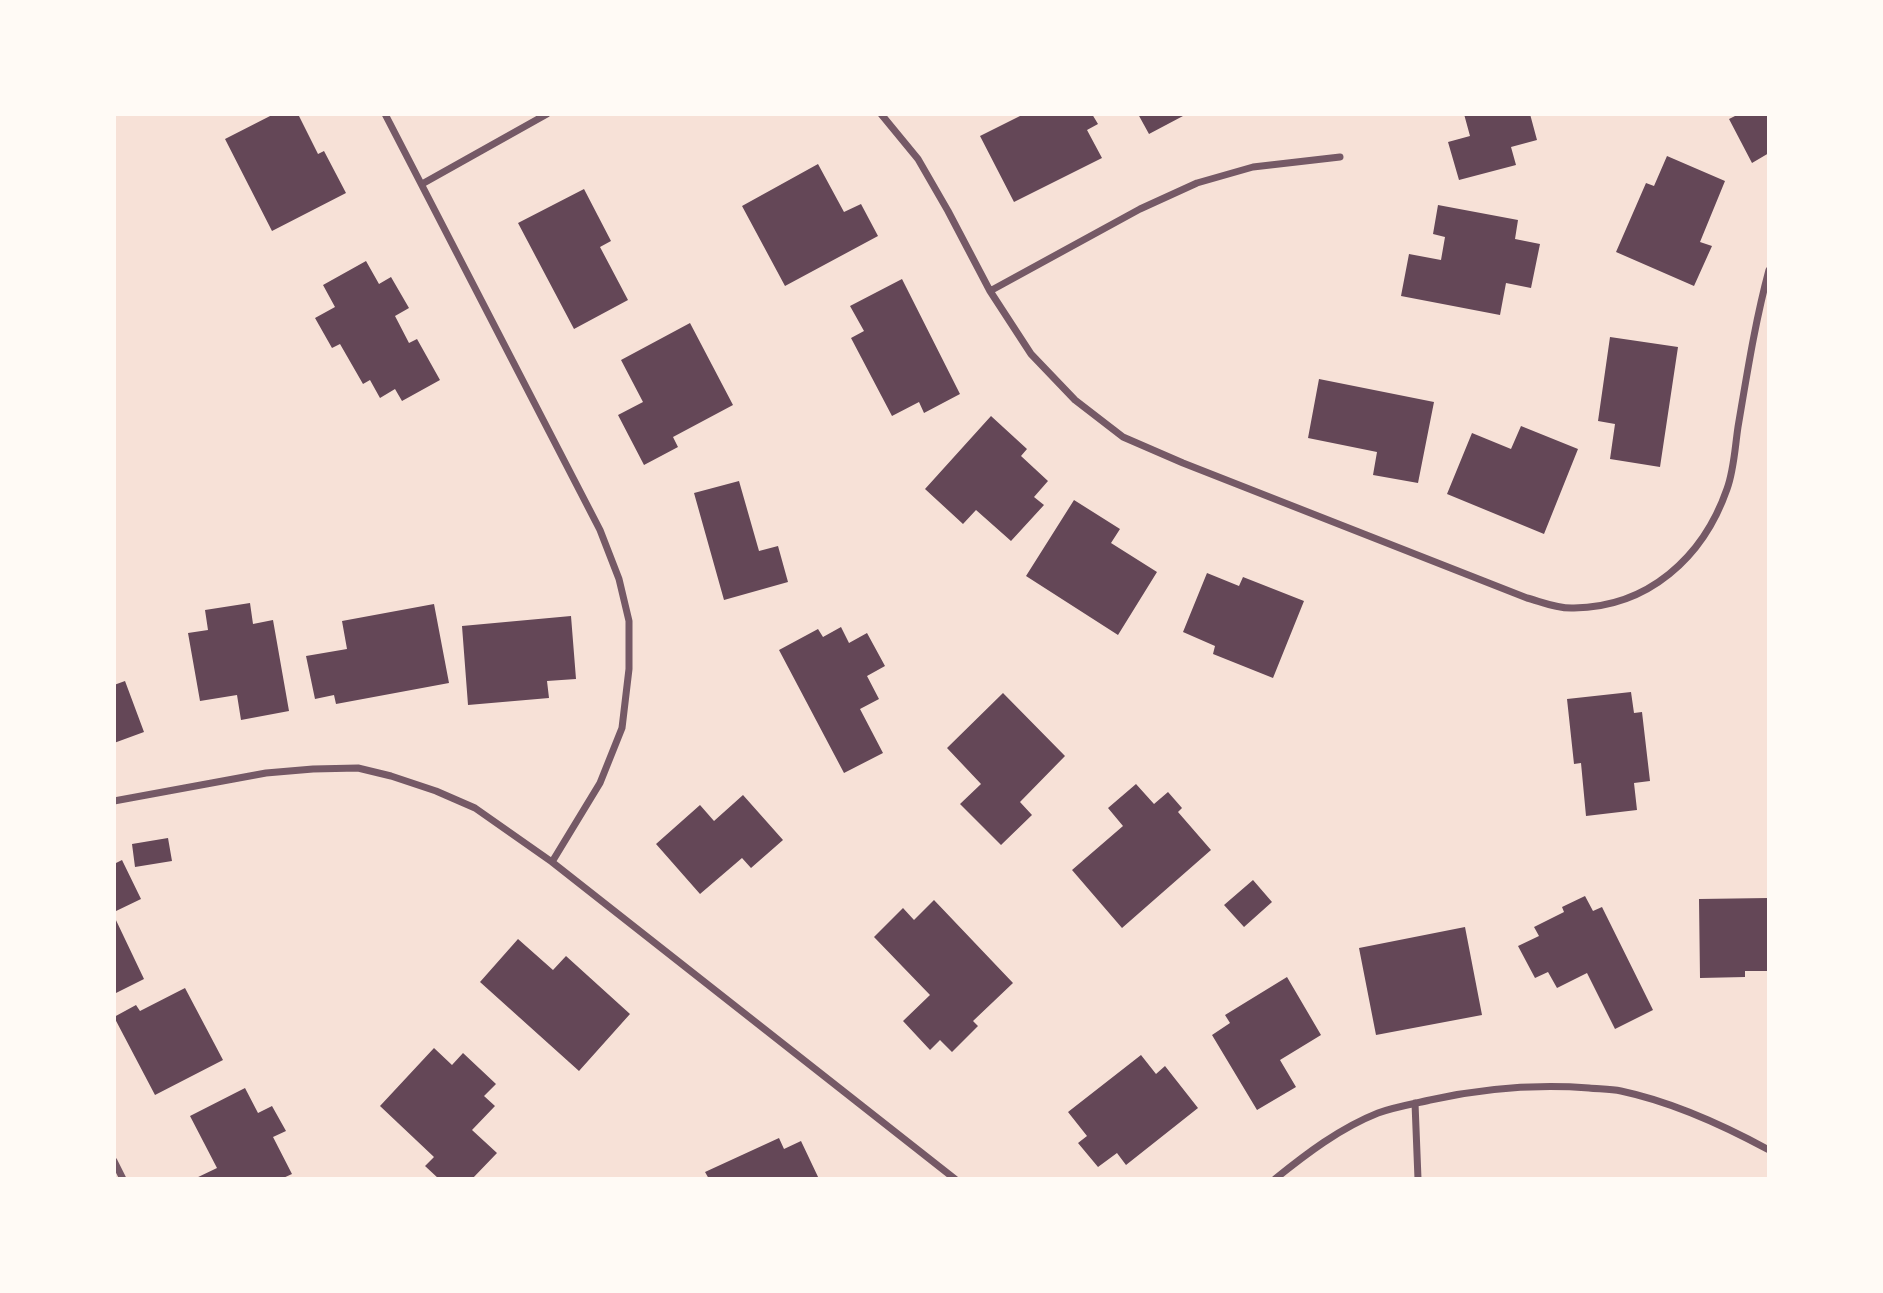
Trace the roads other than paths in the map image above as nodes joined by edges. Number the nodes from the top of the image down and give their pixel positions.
1 (385, 114) edge
2 (547, 114) edge
3 (881, 114) edge
4 (1340, 157) dead end
5 (422, 184) junction
6 (1769, 270) edge
7 (990, 290) junction
8 (114, 801) edge
9 (552, 862) junction
10 (1415, 1103) junction
11 (1769, 1150) edge
12 (114, 1161) edge
13 (123, 1179) edge
14 (955, 1179) edge
15 (1275, 1179) edge
16 (1418, 1179) edge

1 - 5 street
2 - 5 street
3 - 7 street
4 - 7 street
5 - 9 street
6 - 7 street
8 - 9 street
9 - 14 street
10 - 11 street
10 - 15 street
10 - 16 street
12 - 13 street

